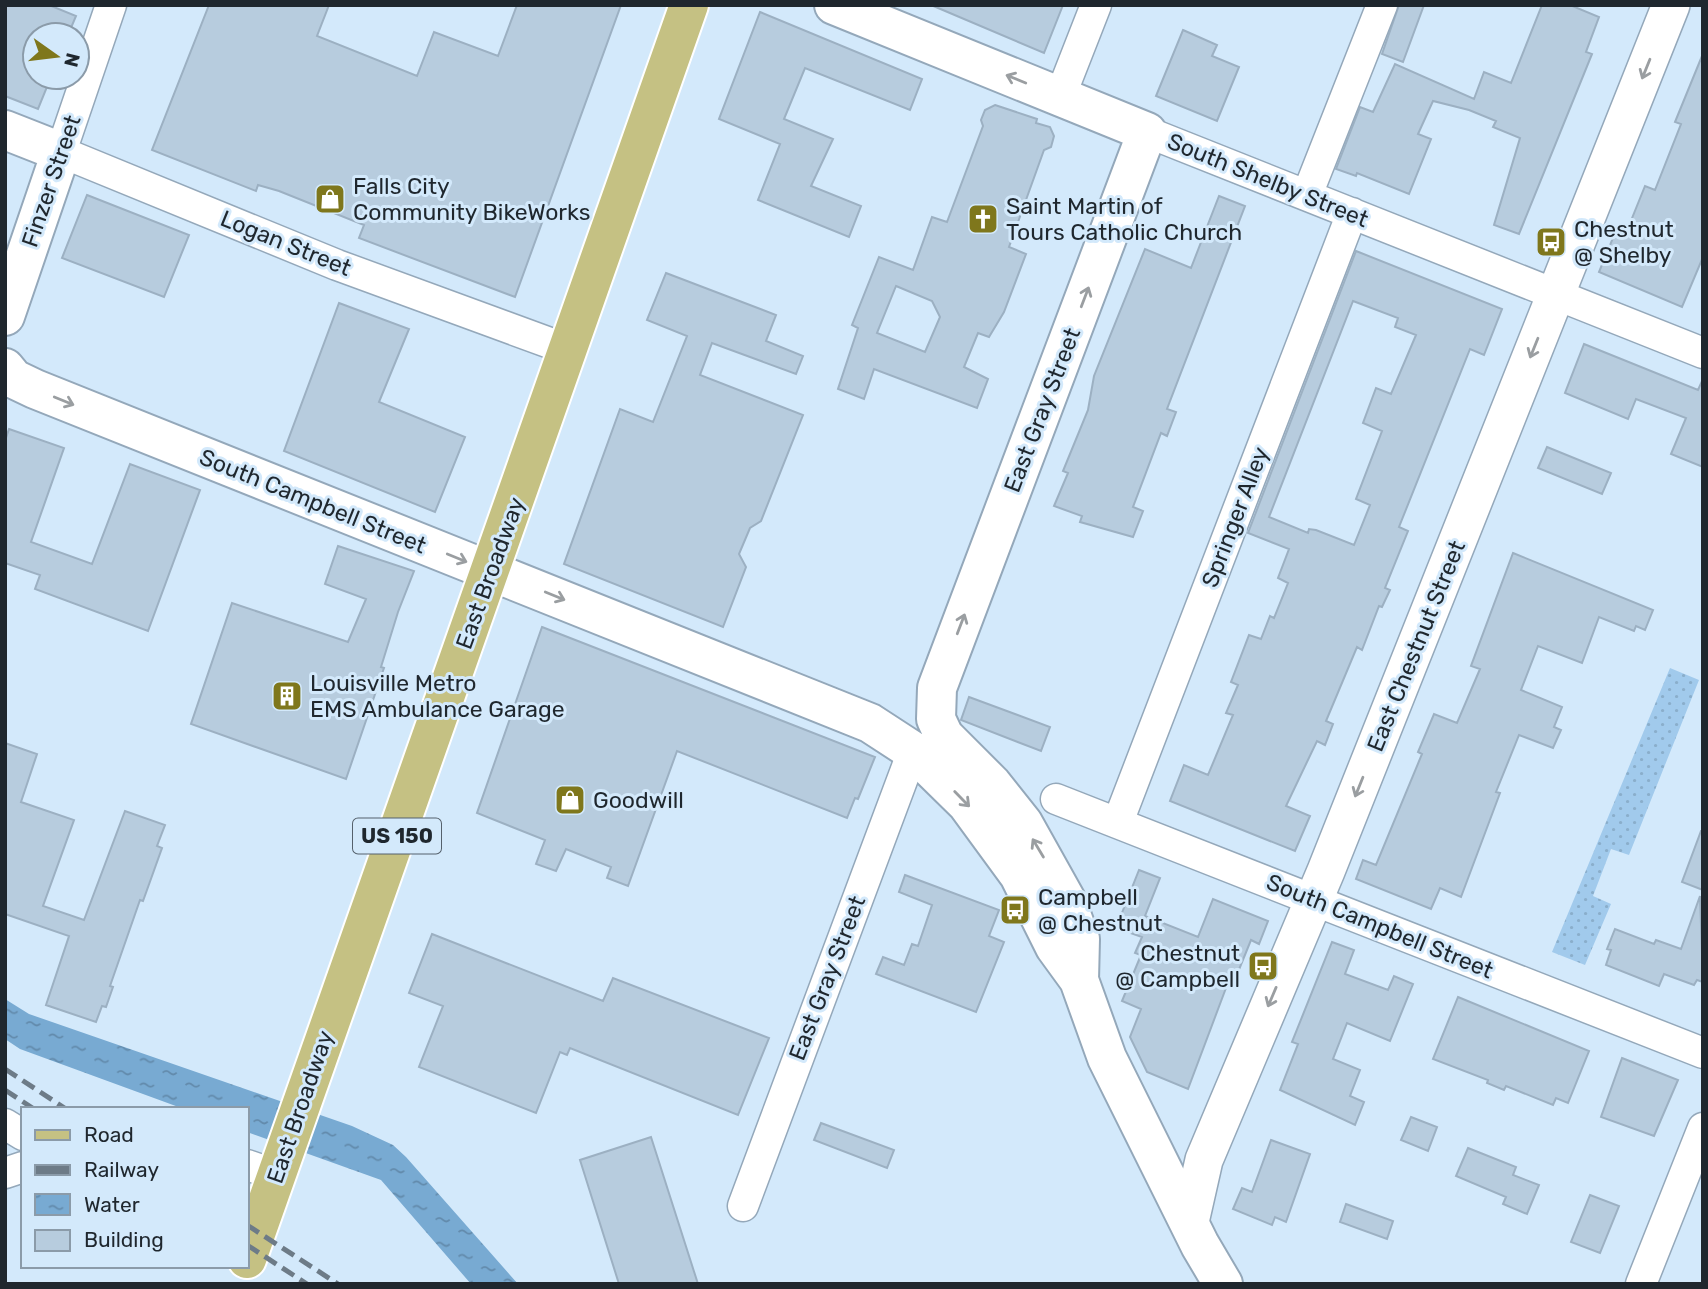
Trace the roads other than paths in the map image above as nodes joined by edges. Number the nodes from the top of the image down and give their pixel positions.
1 (111, 5) edge
2 (689, 5) edge
3 (834, 5) edge
4 (1096, 5) edge
5 (1382, 5) edge
6 (1671, 5) edge
7 (1060, 97) junction
8 (5, 130) edge
9 (1147, 132) junction
10 (61, 152) junction
11 (1307, 195) junction
12 (1352, 213) junction
13 (1556, 294) junction
14 (5, 316) edge
15 (569, 350) junction
16 (1703, 353) edge
17 (5, 368) edge
18 (491, 572) junction
19 (625, 625) junction
20 (937, 688) junction
21 (913, 751) junction
22 (1056, 799) dead end
23 (1118, 822) junction
24 (1315, 898) junction
25 (1079, 980) junction
26 (1703, 1053) edge
27 (5, 1124) edge
28 (1703, 1128) edge
29 (21, 1134) edge
30 (270, 1164) edge
31 (743, 1206) dead end
32 (1190, 1223) junction
33 (248, 1255) edge
34 (1223, 1284) edge
35 (1641, 1284) edge

1 - 10 street, Finzer Street
2 - 15 main road, East Broadway / US 150
7 -> 3 main road, South Shelby Street
4 - 7 street
5 - 11 street
6 -> 13 street, East Chestnut Street
7 - 9 main road, South Shelby Street
8 - 10 main road, Logan Street
9 - 11 street, South Shelby Street
20 -> 9 main road, East Gray Street
10 - 14 main road, Finzer Street
10 - 15 street, Logan Street
11 - 12 street, South Shelby Street
12 - 13 street, South Shelby Street
12 - 23 street, Springer Alley
13 - 16 street, South Shelby Street
13 -> 24 street, East Chestnut Street
15 - 18 main road, East Broadway / US 150
17 -> 18 main road, South Campbell Street
18 -> 19 main road, South Campbell Street
18 - 30 main road, East Broadway / US 150
19 - 20 main road
19 - 21 main road, South Campbell Street
25 -> 20 main road
21 -> 25 main road, South Campbell Street
21 - 31 street, East Gray Street
22 - 23 street, South Campbell Street
23 - 24 street, South Campbell Street
24 - 26 street, South Campbell Street
24 -> 32 street, East Chestnut Street
25 - 32 main road
27 - 29 street
28 - 35 street
30 - 33 main road, East Broadway / US 150
32 - 34 main road

